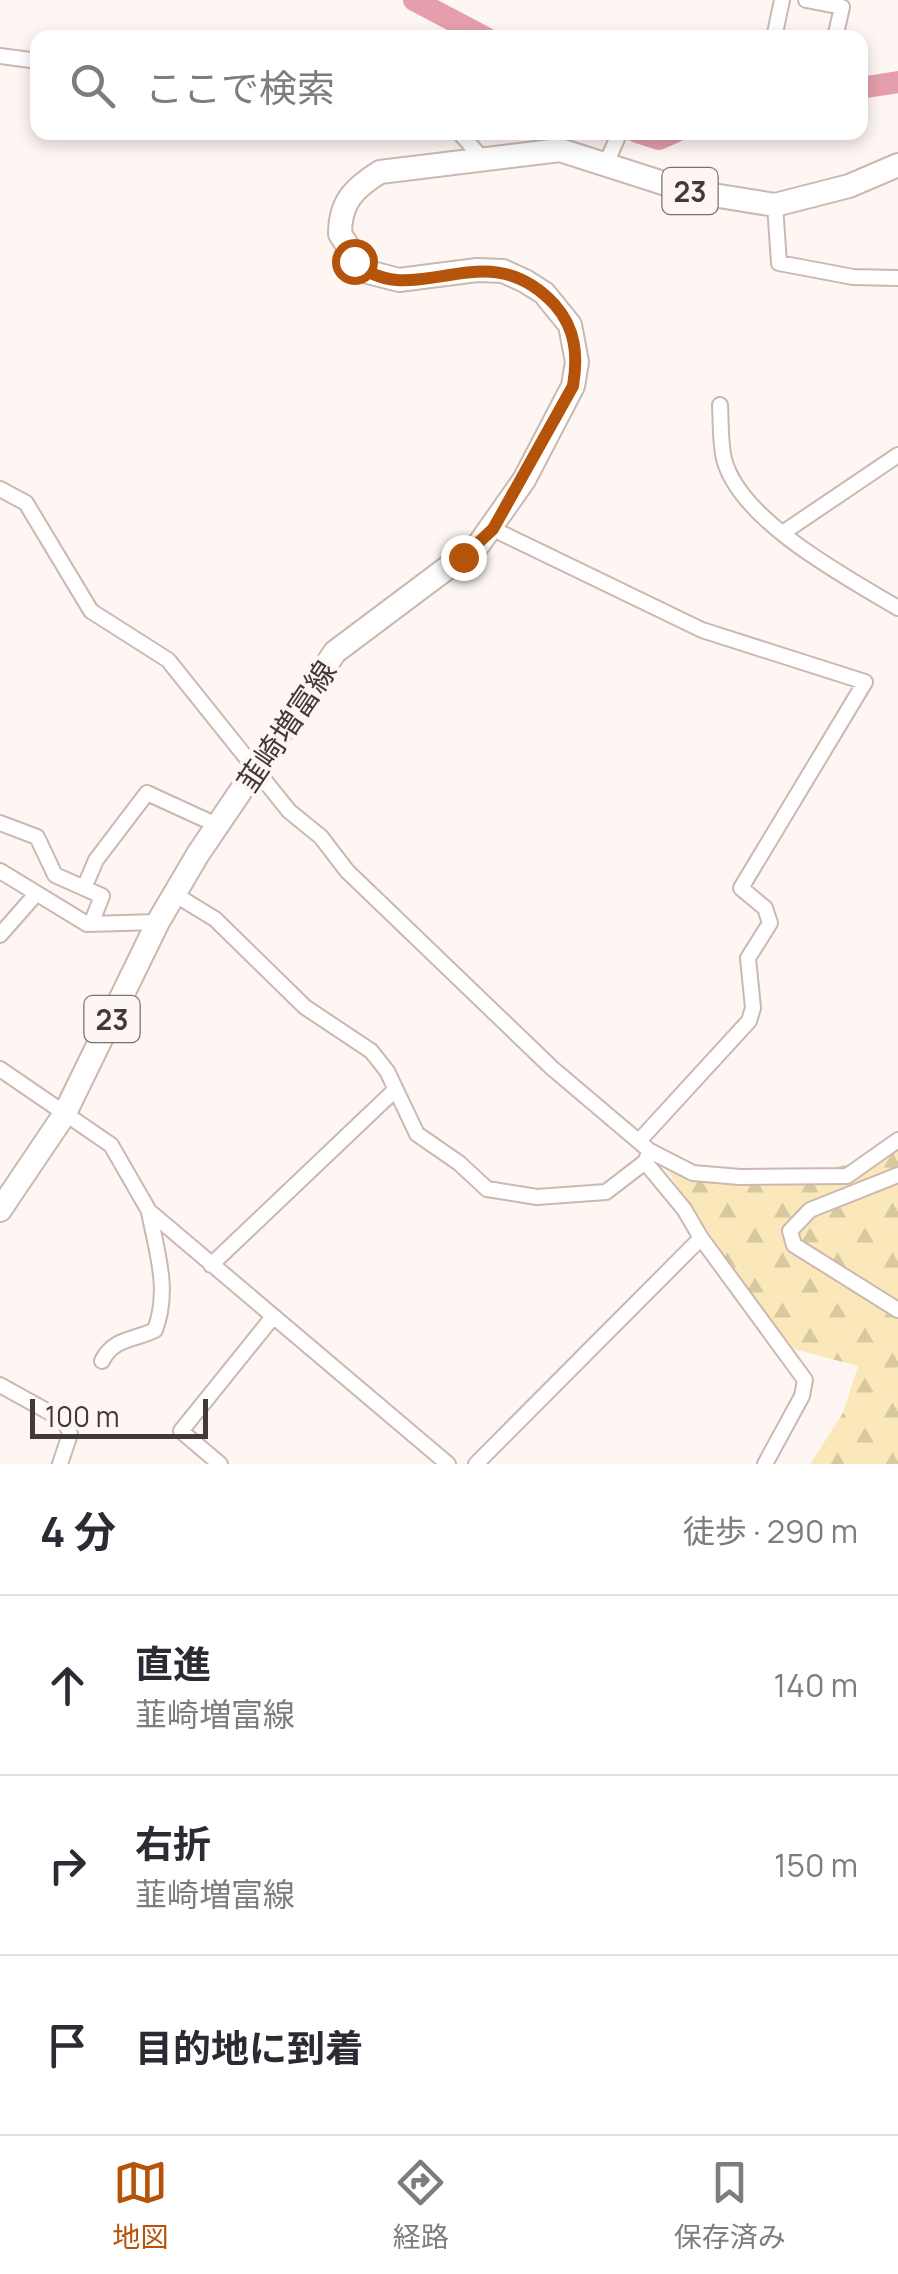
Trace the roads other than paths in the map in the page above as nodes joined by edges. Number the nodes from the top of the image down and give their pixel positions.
1 (782, 0) edge
2 (816, 1) edge
3 (776, 30) edge
4 (837, 30) edge
5 (0, 56) edge
6 (30, 60) edge
7 (466, 140) edge
8 (616, 140) edge
9 (481, 157) junction
10 (605, 166) junction
11 (898, 166) edge
12 (774, 204) junction
13 (898, 278) edge
14 (720, 405) dead end
15 (898, 455) edge
16 (0, 489) edge
17 (493, 529) junction
18 (784, 532) junction
19 (898, 608) edge
20 (258, 770) junction
21 (0, 823) edge
22 (218, 826) junction
23 (0, 872) edge
24 (84, 888) junction
25 (36, 894) junction
26 (174, 894) junction
27 (158, 922) junction
28 (91, 924) junction
29 (0, 935) edge
30 (0, 1070) edge
31 (395, 1090) junction
32 (64, 1115) junction
33 (898, 1140) edge
34 (644, 1151) junction
35 (898, 1175) edge
36 (0, 1210) edge
37 (149, 1211) junction
38 (701, 1238) junction
39 (211, 1265) junction
40 (898, 1310) edge
41 (272, 1318) junction
42 (102, 1361) dead end
43 (0, 1385) edge
44 (60, 1464) edge
45 (220, 1464) edge
46 (448, 1464) edge
47 (476, 1464) edge
48 (765, 1464) edge

1 - 3 street
2 - 4 street
5 - 6 street
7 - 9 street
8 - 10 street
9 - 10 main road, 韮崎増富線 / 23
9 - 17 main road, 韮崎増富線 / 23
10 - 12 main road, 韮崎増富線 / 23
11 - 12 main road, 韮崎増富線 / 23
12 - 13 street
14 - 18 street
15 - 18 street
16 - 20 street
17 - 20 main road, 韮崎増富線 / 23
17 - 34 street
18 - 19 street
20 - 22 main road, 韮崎増富線 / 23
20 - 34 street
21 - 24 street
22 - 24 street
22 - 26 main road, 韮崎増富線 / 23
23 - 25 street
24 - 28 street
25 - 28 street
25 - 29 street
26 - 27 main road, 韮崎増富線 / 23
26 - 31 street
27 - 28 street
27 - 32 main road, 韮崎増富線 / 23
30 - 32 street
31 - 34 street
31 - 39 street
32 - 36 main road, 韮崎増富線 / 23
32 - 37 street
33 - 34 street
34 - 38 street
35 - 40 street
37 - 39 street
37 - 42 street
38 - 47 street
38 - 48 street
39 - 41 street
41 - 45 street
41 - 46 street
43 - 44 street

